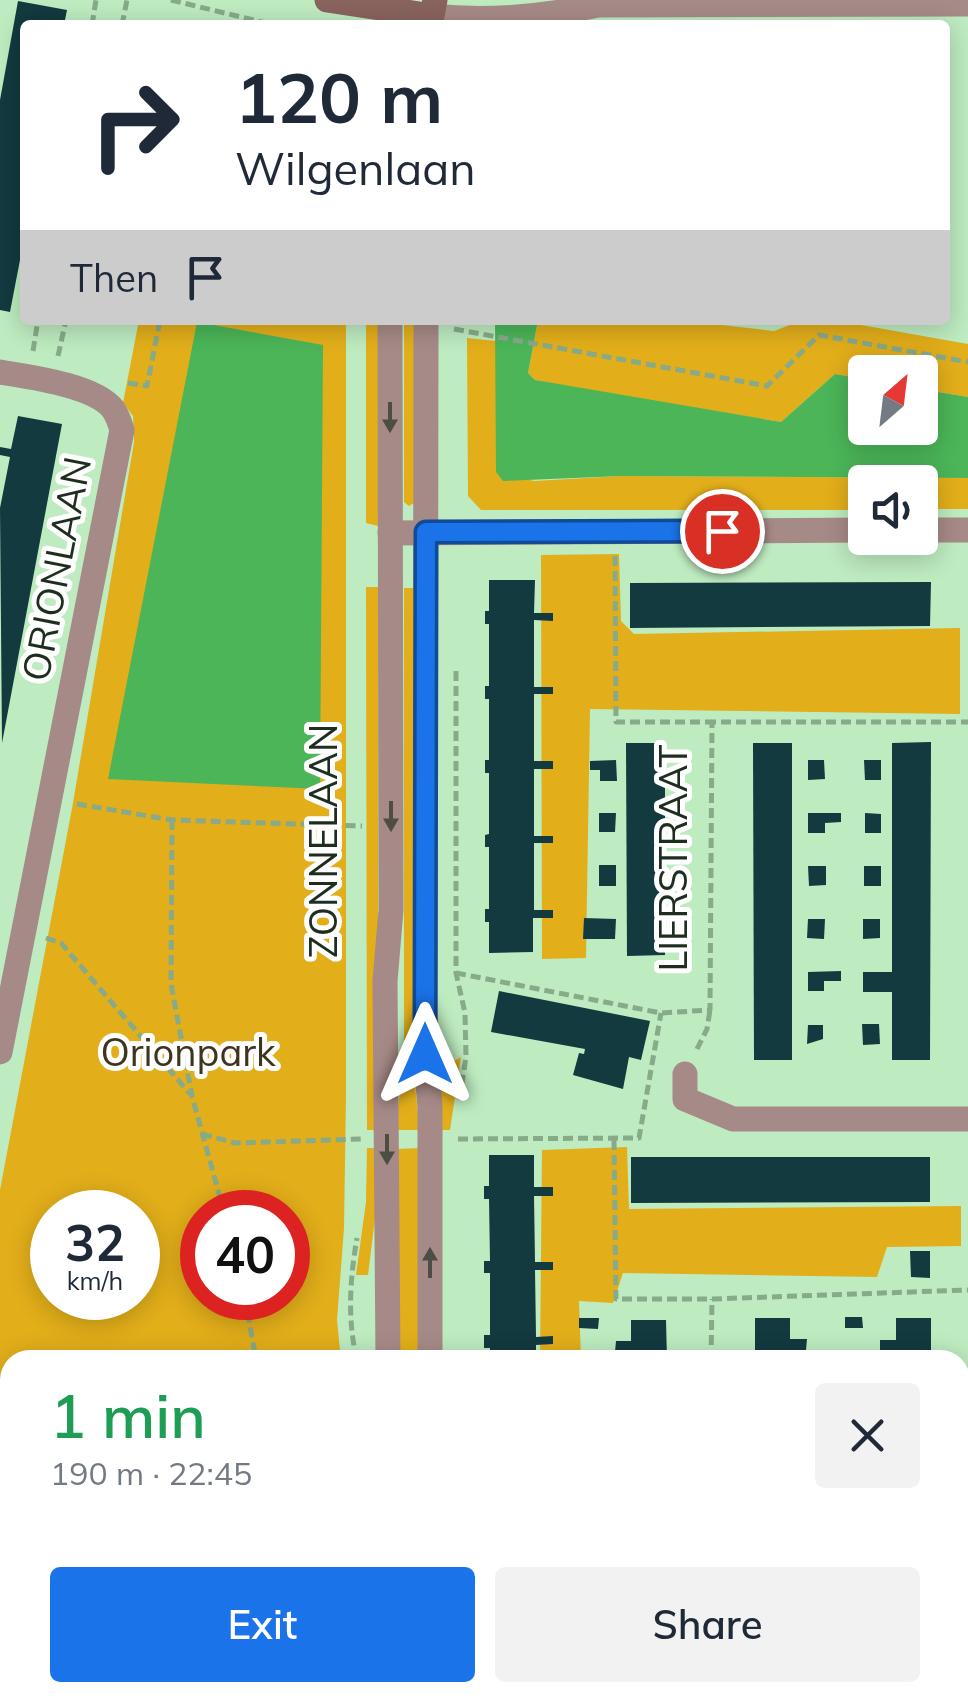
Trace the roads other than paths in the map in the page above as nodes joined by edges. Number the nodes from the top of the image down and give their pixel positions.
1 (327, 0) edge
2 (591, 3) edge
3 (968, 4) edge
4 (393, 12) edge
5 (432, 14) edge
6 (390, 325) edge
7 (426, 325) edge
8 (0, 372) edge
9 (848, 530) edge
10 (938, 530) edge
11 (968, 530) edge
12 (426, 532) junction
13 (390, 533) junction
14 (11, 927) edge
15 (0, 1052) edge
16 (685, 1074) road end
17 (968, 1119) edge
18 (388, 1350) edge
19 (430, 1350) edge

1 - 4 main road
2 - 3 street
2 - 5 street
4 - 5 main road
6 -> 13 street, ZONNELAAN
7 - 12 street
8 - 14 street, ORIONLAAN
9 - 12 street
10 - 11 street
12 - 13 street
19 -> 12 street
13 -> 18 street, ZONNELAAN
14 - 15 street, ORIONLAAN
16 - 17 street

